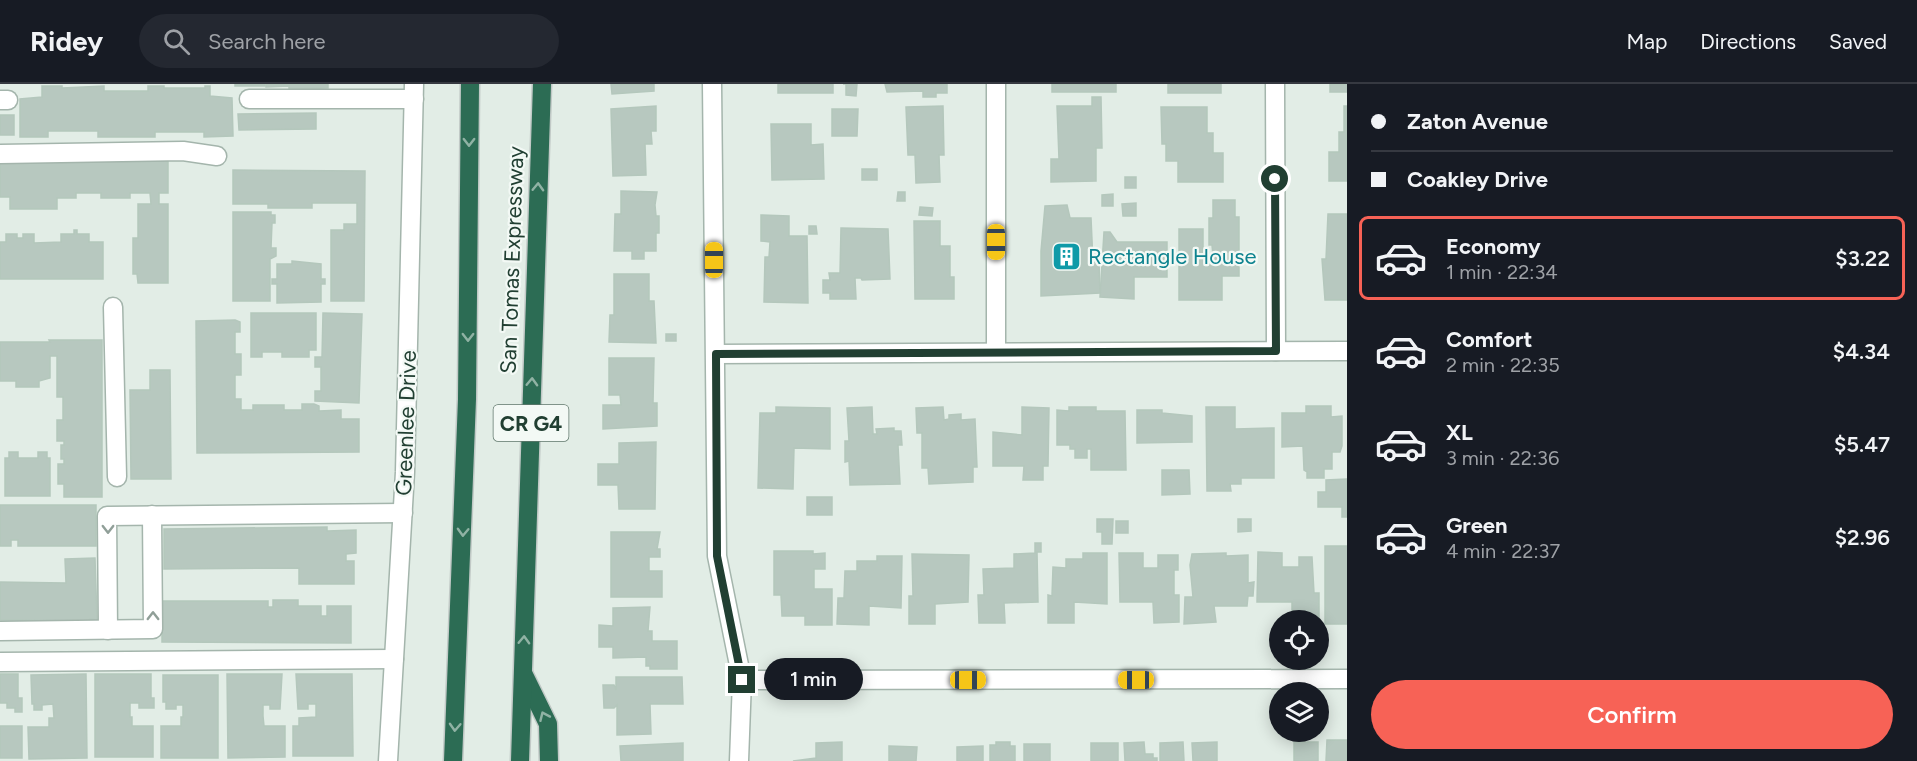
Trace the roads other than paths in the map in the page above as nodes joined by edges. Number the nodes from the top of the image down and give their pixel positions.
1 (470, 84) edge
2 (542, 84) edge
3 (712, 84) edge
4 (996, 84) edge
5 (1275, 84) edge
6 (414, 91) edge
7 (249, 99) dead end
8 (0, 154) edge
9 (217, 156) dead end
10 (113, 307) dead end
11 (996, 351) junction
12 (1276, 351) junction
13 (1347, 351) edge
14 (716, 354) junction
15 (117, 477) dead end
16 (403, 513) junction
17 (152, 515) junction
18 (108, 630) junction
19 (0, 631) edge
20 (394, 658) junction
21 (0, 662) edge
22 (523, 674) junction
23 (742, 680) junction
24 (1347, 680) edge
25 (388, 761) edge
26 (453, 761) edge
27 (520, 761) edge
28 (549, 761) edge
29 (739, 761) edge

1 -> 26 highway, San Tomas Expressway / CR G4
22 -> 2 highway, San Tomas Expressway / CR G4
3 - 14 street
4 - 11 street
5 - 12 street
6 - 7 street
6 - 16 street, Greenlee Drive
8 - 9 street
10 - 15 street
11 - 12 street
11 - 14 street
12 - 13 street
14 - 23 street
16 - 17 street
16 - 20 street, Greenlee Drive
18 -> 17 street
17 -> 18 street
18 - 19 street
20 - 21 street
20 - 25 street, Greenlee Drive
22 - 27 highway, San Tomas Expressway / CR G4
28 -> 22 highway
23 - 24 street
23 - 29 street

